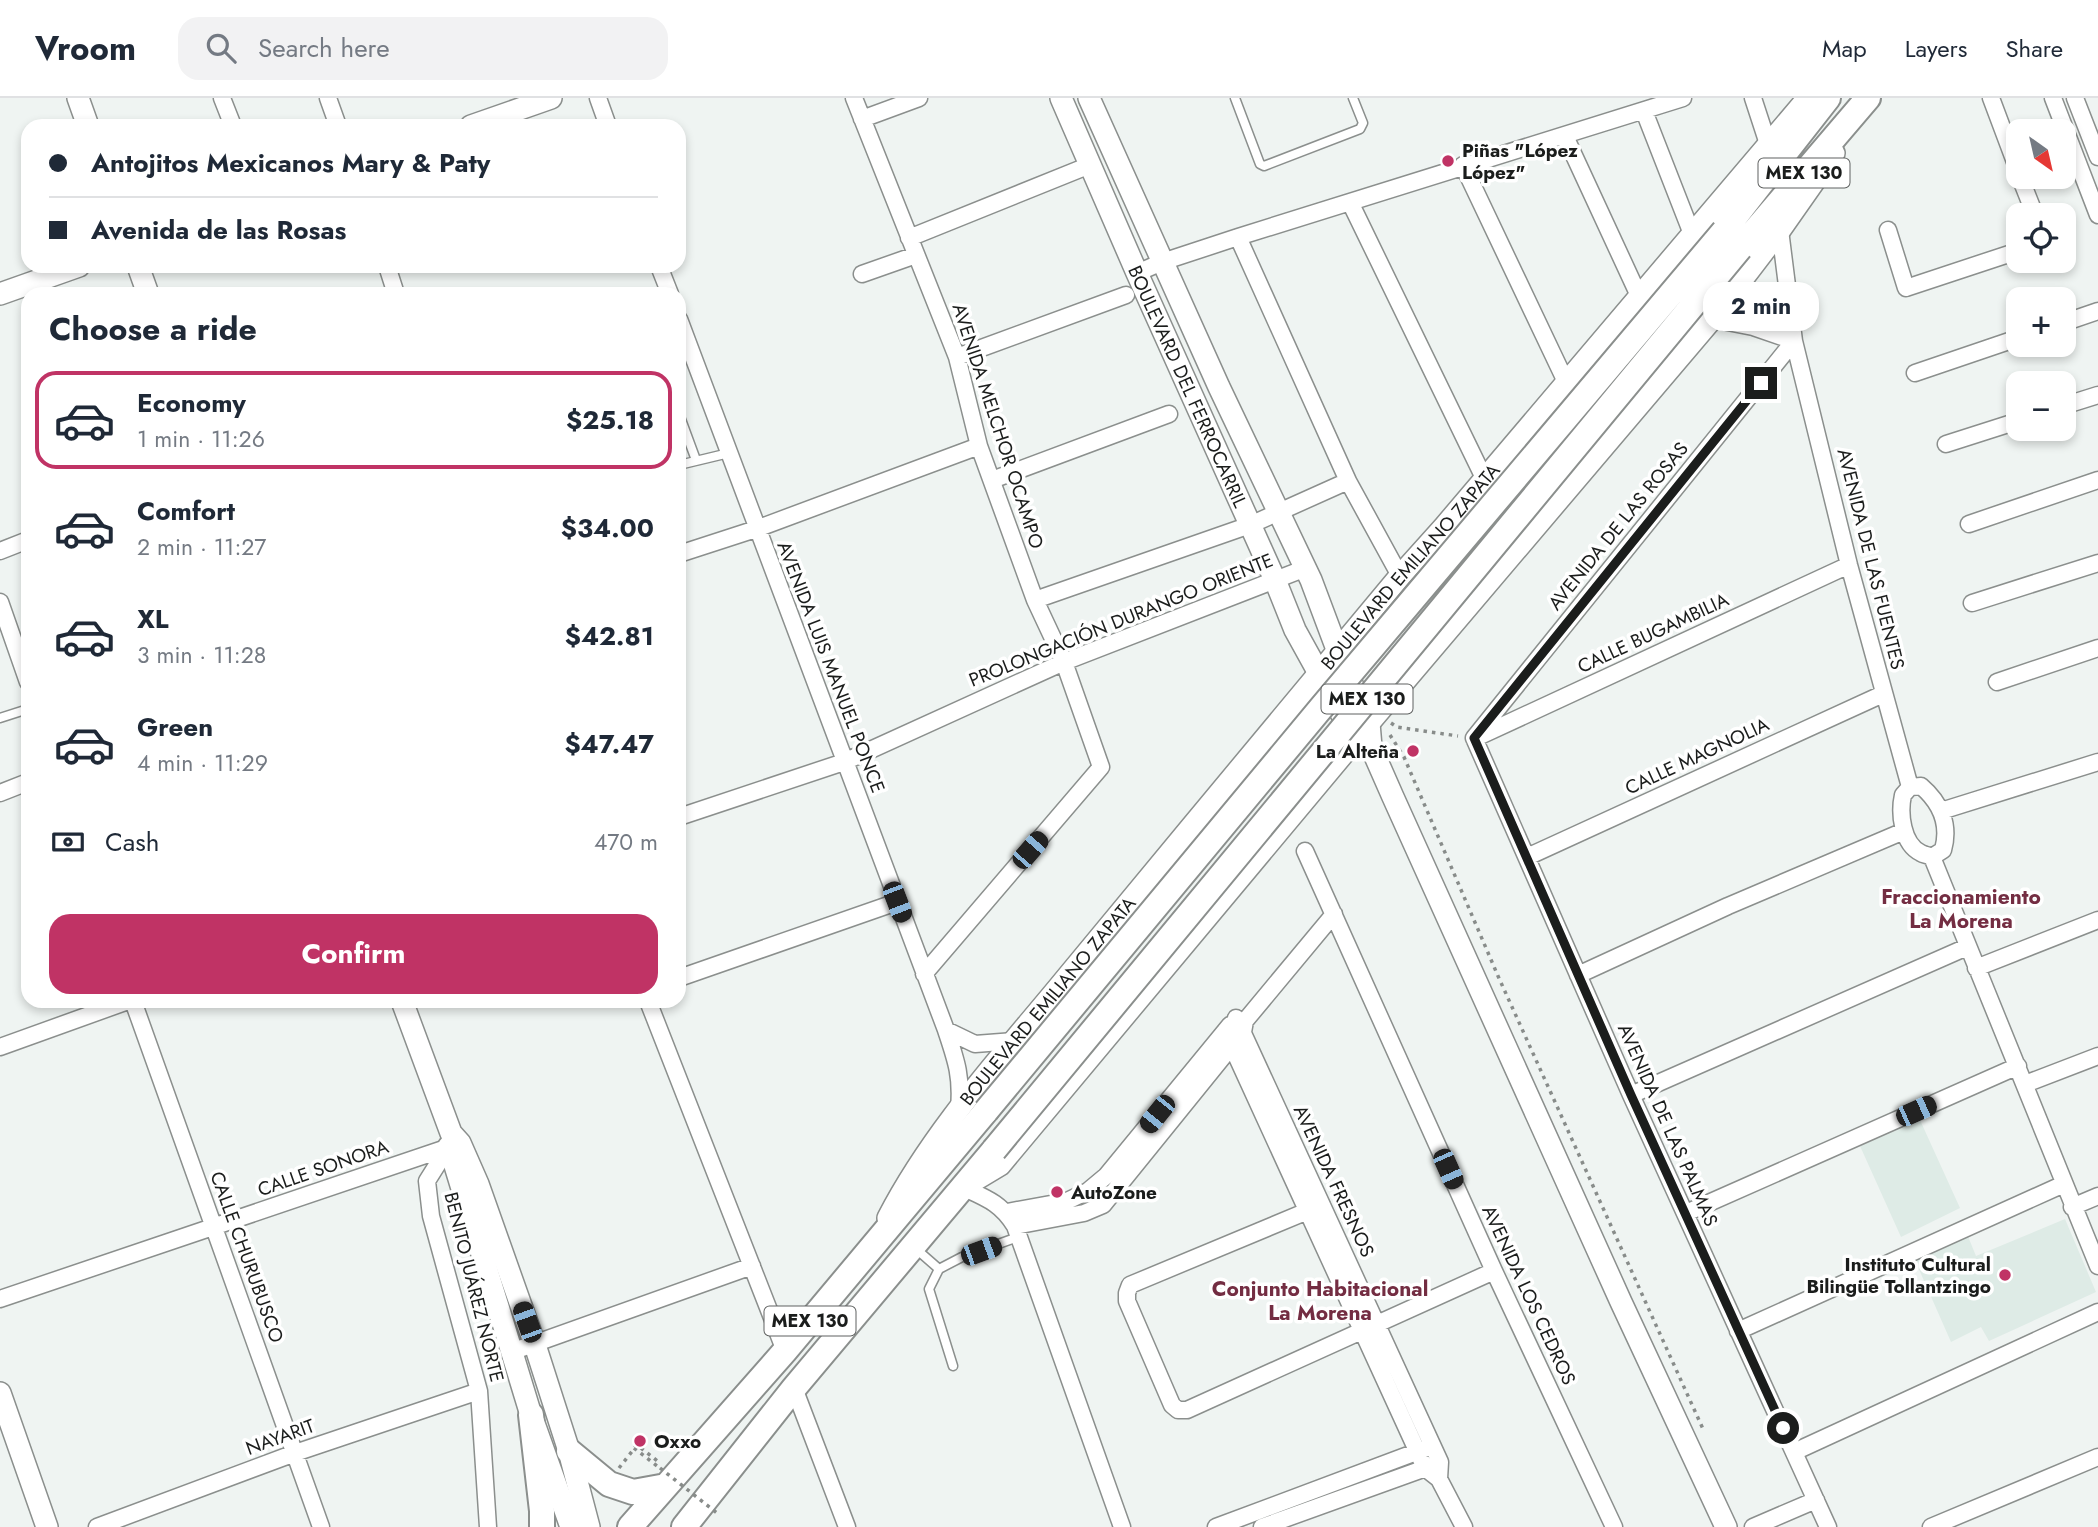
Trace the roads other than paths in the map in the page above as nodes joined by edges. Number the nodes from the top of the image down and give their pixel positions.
1 (78, 98) edge
2 (222, 98) edge
3 (328, 98) edge
4 (551, 98) edge
5 (598, 98) edge
6 (854, 98) edge
7 (919, 98) edge
8 (1061, 98) edge
9 (1089, 98) edge
10 (1235, 98) edge
11 (1353, 98) edge
12 (1683, 98) edge
13 (1753, 98) edge
14 (1808, 98) edge
15 (1828, 98) edge
16 (1870, 98) edge
17 (1991, 98) edge
18 (2053, 98) edge
19 (2075, 98) edge
20 (1644, 111) junction
21 (86, 119) edge
22 (230, 119) edge
23 (336, 119) edge
24 (491, 119) edge
25 (606, 119) edge
26 (862, 119) junction
27 (1565, 136) junction
28 (2006, 138) edge
29 (1768, 144) junction
30 (1115, 156) junction
31 (2098, 157) edge
32 (1463, 165) junction
33 (1090, 166) junction
34 (1350, 202) junction
35 (2098, 215) edge
36 (1780, 230) junction
37 (1888, 230) dead end
38 (1692, 234) junction
39 (1238, 237) junction
40 (909, 238) junction
41 (1732, 239) junction
42 (916, 255) junction
43 (2006, 255) edge
44 (1162, 262) junction
45 (59, 273) edge
46 (1137, 273) junction
47 (862, 274) dead end
48 (0, 294) edge
49 (1126, 295) dead end
50 (1639, 296) junction
51 (2098, 311) edge
52 (1712, 319) junction
53 (2076, 319) edge
54 (686, 338) edge
55 (1794, 341) junction
56 (2006, 342) edge
57 (957, 358) junction
58 (1915, 373) dead end
59 (1566, 382) junction
60 (2098, 395) edge
61 (2076, 402) edge
62 (1169, 414) dead end
63 (2006, 425) edge
64 (686, 433) edge
65 (1946, 444) dead end
66 (979, 446) junction
67 (729, 453) junction
68 (696, 460) junction
69 (686, 463) edge
70 (1484, 478) junction
71 (992, 480) junction
72 (2098, 480) edge
73 (1348, 481) junction
74 (1279, 511) junction
75 (1969, 524) dead end
76 (1251, 525) junction
77 (756, 529) junction
78 (21, 543) edge
79 (0, 551) edge
80 (686, 552) edge
81 (2098, 563) edge
82 (1849, 565) junction
83 (1306, 568) junction
84 (1399, 576) junction
85 (1275, 580) junction
86 (1035, 600) junction
87 (0, 602) edge
88 (1972, 603) dead end
89 (2098, 648) edge
90 (1338, 652) junction
91 (21, 662) edge
92 (1064, 662) junction
93 (1319, 673) junction
94 (1997, 682) dead end
95 (1883, 694) junction
96 (21, 711) edge
97 (0, 718) edge
98 (1373, 719) junction
99 (1474, 738) junction
100 (1363, 744) junction
101 (844, 762) junction
102 (2098, 762) edge
103 (21, 785) edge
104 (1910, 787) junction
105 (0, 793) edge
106 (1941, 811) junction
107 (686, 815) edge
108 (1904, 831) junction
109 (1305, 850) dead end
110 (1932, 856) junction
111 (1527, 857) junction
112 (897, 902) junction
113 (1334, 914) junction
114 (2098, 920) edge
115 (1967, 947) junction
116 (1976, 968) junction
117 (924, 974) junction
118 (1578, 975) junction
119 (686, 976) edge
120 (111, 1008) edge
121 (134, 1008) edge
122 (404, 1008) edge
123 (651, 1008) edge
124 (1236, 1029) junction
125 (946, 1030) junction
126 (1014, 1041) junction
127 (0, 1047) edge
128 (2098, 1056) edge
129 (2018, 1066) junction
130 (2025, 1084) junction
131 (1631, 1095) junction
132 (959, 1109) junction
133 (453, 1141) junction
134 (2064, 1184) junction
135 (962, 1187) junction
136 (2098, 1196) edge
137 (2073, 1207) junction
138 (1315, 1208) junction
139 (1686, 1213) junction
140 (1013, 1225) junction
141 (214, 1226) junction
142 (875, 1244) junction
143 (913, 1246) junction
144 (752, 1266) junction
145 (2098, 1266) edge
146 (939, 1269) junction
147 (1494, 1271) junction
148 (0, 1299) edge
149 (2098, 1312) edge
150 (1370, 1327) junction
151 (1738, 1331) junction
152 (535, 1345) junction
153 (785, 1351) junction
154 (511, 1352) junction
155 (953, 1366) dead end
156 (794, 1388) junction
157 (479, 1391) junction
158 (0, 1393) edge
159 (531, 1415) junction
160 (1425, 1449) junction
161 (569, 1451) junction
162 (1794, 1452) junction
163 (295, 1453) junction
164 (2098, 1457) edge
165 (1435, 1470) junction
166 (667, 1476) junction
167 (1816, 1500) junction
168 (47, 1527) edge
169 (97, 1527) edge
170 (321, 1527) edge
171 (488, 1527) edge
172 (542, 1527) edge
173 (571, 1527) edge
174 (589, 1527) edge
175 (630, 1527) edge
176 (684, 1527) edge
177 (847, 1527) edge
178 (1122, 1527) edge
179 (1216, 1527) edge
180 (1262, 1527) edge
181 (1464, 1527) edge
182 (1614, 1527) edge
183 (1726, 1527) edge
184 (1753, 1527) edge
185 (1828, 1527) edge
186 (1931, 1527) edge

1 - 21 street
2 - 22 street
3 - 23 street
4 - 24 street
5 - 25 street
6 - 26 street, AVENIDA MELCHOR OCAMPO
7 - 26 street
8 - 33 street, BOULEVARD DEL FERROCARRIL
9 - 30 street, BOULEVARD DEL FERROCARRIL
10 - 11 lane
12 - 20 street
13 - 29 street
14 - 29 street, BOULEVARD EMILIANO ZAPATA
15 - 41 main road, MEX 130
16 - 36 street
16 - 41 main road, MEX 130
17 - 28 street
18 - 35 street
19 - 31 street
20 - 27 street
20 - 38 street
26 - 40 street, AVENIDA MELCHOR OCAMPO
27 - 32 street
27 - 50 street
29 - 38 street, BOULEVARD EMILIANO ZAPATA
30 - 33 street
30 - 44 street, BOULEVARD DEL FERROCARRIL
32 - 34 street
32 - 59 street
33 - 40 street
33 - 46 street, BOULEVARD DEL FERROCARRIL
34 - 39 street
34 - 70 street
36 - 52 street
36 - 55 street, AVENIDA DE LAS FUENTES
37 - 43 street
38 - 50 street, BOULEVARD EMILIANO ZAPATA
39 - 44 street
39 - 73 street
40 - 42 street, AVENIDA MELCHOR OCAMPO
41 - 135 main road, MEX 130, bridge
41 - 142 main road, BOULEVARD EMILIANO ZAPATA / MEX 130, bridge
42 - 47 street
42 - 57 street, AVENIDA MELCHOR OCAMPO
44 - 46 street
44 - 74 street, BOULEVARD DEL FERROCARRIL
45 - 48 street
46 - 76 street, BOULEVARD DEL FERROCARRIL
49 - 57 street
50 - 59 street, BOULEVARD EMILIANO ZAPATA
51 - 53 street
52 - 55 street
52 - 98 street
54 - 67 street, AVENIDA LUIS MANUEL PONCE
55 - 82 street, AVENIDA DE LAS FUENTES
55 - 99 street, AVENIDA DE LAS ROSAS
56 - 58 street
57 - 66 street, AVENIDA MELCHOR OCAMPO
59 - 70 street, BOULEVARD EMILIANO ZAPATA
60 - 61 street
62 - 71 street
63 - 65 street
64 - 68 lane
66 - 71 street, AVENIDA MELCHOR OCAMPO
66 - 77 street
67 - 68 lane
67 - 77 street, AVENIDA LUIS MANUEL PONCE
68 - 69 lane
70 - 84 street, BOULEVARD EMILIANO ZAPATA
71 - 86 street, AVENIDA MELCHOR OCAMPO
72 - 75 street
73 - 74 street
73 - 84 street
74 - 76 street
74 - 83 street, BOULEVARD DEL FERROCARRIL
76 - 85 street, BOULEVARD DEL FERROCARRIL
76 - 86 street
77 - 80 street
77 - 101 street, AVENIDA LUIS MANUEL PONCE
78 - 79 street
81 - 88 street
82 - 95 street, AVENIDA DE LAS FUENTES
82 - 99 street, CALLE BUGAMBILIA
83 - 85 street, PROLONGACIÓN DURANGO ORIENTE
83 - 90 street, BOULEVARD DEL FERROCARRIL
84 - 90 street, BOULEVARD EMILIANO ZAPATA
85 - 92 street, PROLONGACIÓN DURANGO ORIENTE
85 - 93 street, BOULEVARD DEL FERROCARRIL
86 - 92 street, AVENIDA MELCHOR OCAMPO
87 - 91 street
89 - 94 street
90 - 93 street, BOULEVARD EMILIANO ZAPATA
90 - 98 street, BOULEVARD DEL FERROCARRIL
92 - 101 street, PROLONGACIÓN DURANGO ORIENTE
92 - 117 street, AVENIDA MELCHOR OCAMPO
93 - 100 street, BOULEVARD DEL FERROCARRIL
93 - 126 street, BOULEVARD EMILIANO ZAPATA
95 - 104 street, AVENIDA DE LAS FUENTES
95 - 111 street, CALLE MAGNOLIA
96 - 97 lane
98 - 100 street
99 - 111 street, AVENIDA DE LAS PALMAS
100 - 135 street
100 - 183 street, BOULEVARD DEL FERROCARRIL
101 - 107 street, PROLONGACIÓN DURANGO ORIENTE
101 - 112 street, AVENIDA LUIS MANUEL PONCE
102 - 106 street
103 - 105 street
104 - 106 street
104 - 108 street
106 - 110 street
108 - 110 street
108 - 118 street
109 - 113 street, AVENIDA LOS CEDROS
110 - 115 street
111 - 118 street, AVENIDA DE LAS PALMAS
112 - 117 street, AVENIDA LUIS MANUEL PONCE
112 - 119 street
113 - 124 street
113 - 147 street, AVENIDA LOS CEDROS
114 - 116 street
115 - 116 street
115 - 131 street
116 - 129 street
117 - 125 street, AVENIDA LUIS MANUEL PONCE
118 - 131 street, AVENIDA DE LAS PALMAS
120 - 127 street
121 - 141 street, CALLE CHURUBUSCO
122 - 133 street
123 - 144 street
124 - 138 street, AVENIDA FRESNOS
124 - 140 street
125 - 126 street
125 - 132 street, AVENIDA LUIS MANUEL PONCE
126 - 132 street, BOULEVARD EMILIANO ZAPATA
128 - 130 street
129 - 130 street
129 - 139 street
130 - 134 street
131 - 139 street, AVENIDA DE LAS PALMAS
132 - 142 street, BOULEVARD EMILIANO ZAPATA
133 - 141 street, CALLE SONORA
133 - 152 street
133 - 154 street
133 - 157 street, BENITO JUÁREZ NORTE
134 - 137 street
134 - 151 street
135 - 140 street
135 - 143 main road, MEX 130
136 - 137 street
137 - 145 street
138 - 150 street, AVENIDA FRESNOS
138 - 150 street
139 - 151 street, AVENIDA DE LAS PALMAS
140 - 146 lane
140 - 178 street
141 - 148 street, CALLE SONORA
141 - 163 street, CALLE CHURUBUSCO
142 - 153 main road, BOULEVARD EMILIANO ZAPATA / MEX 130
143 - 146 lane
143 - 156 main road, MEX 130
144 - 152 street
144 - 153 street
146 - 155 lane
147 - 150 street
147 - 182 street, AVENIDA LOS CEDROS
149 - 162 street
150 - 160 street, AVENIDA FRESNOS
151 - 162 street, AVENIDA DE LAS PALMAS
152 - 154 street
152 - 161 street
153 - 166 main road, BOULEVARD EMILIANO ZAPATA / MEX 130
154 - 159 street
156 - 176 main road, MEX 130
156 - 177 street
157 - 163 street, NAYARIT
157 - 171 street, BENITO JUÁREZ NORTE
158 - 168 street
159 - 172 main road
159 - 173 street
160 - 165 street, AVENIDA FRESNOS
160 - 179 street
161 - 166 main road
161 - 174 street
162 - 167 street, AVENIDA DE LAS PALMAS
163 - 169 street, NAYARIT
163 - 170 street, CALLE CHURUBUSCO
164 - 186 street
165 - 180 street
165 - 181 street, AVENIDA FRESNOS
166 - 175 main road, BOULEVARD EMILIANO ZAPATA / MEX 130
167 - 184 street
167 - 185 street, AVENIDA DE LAS PALMAS

